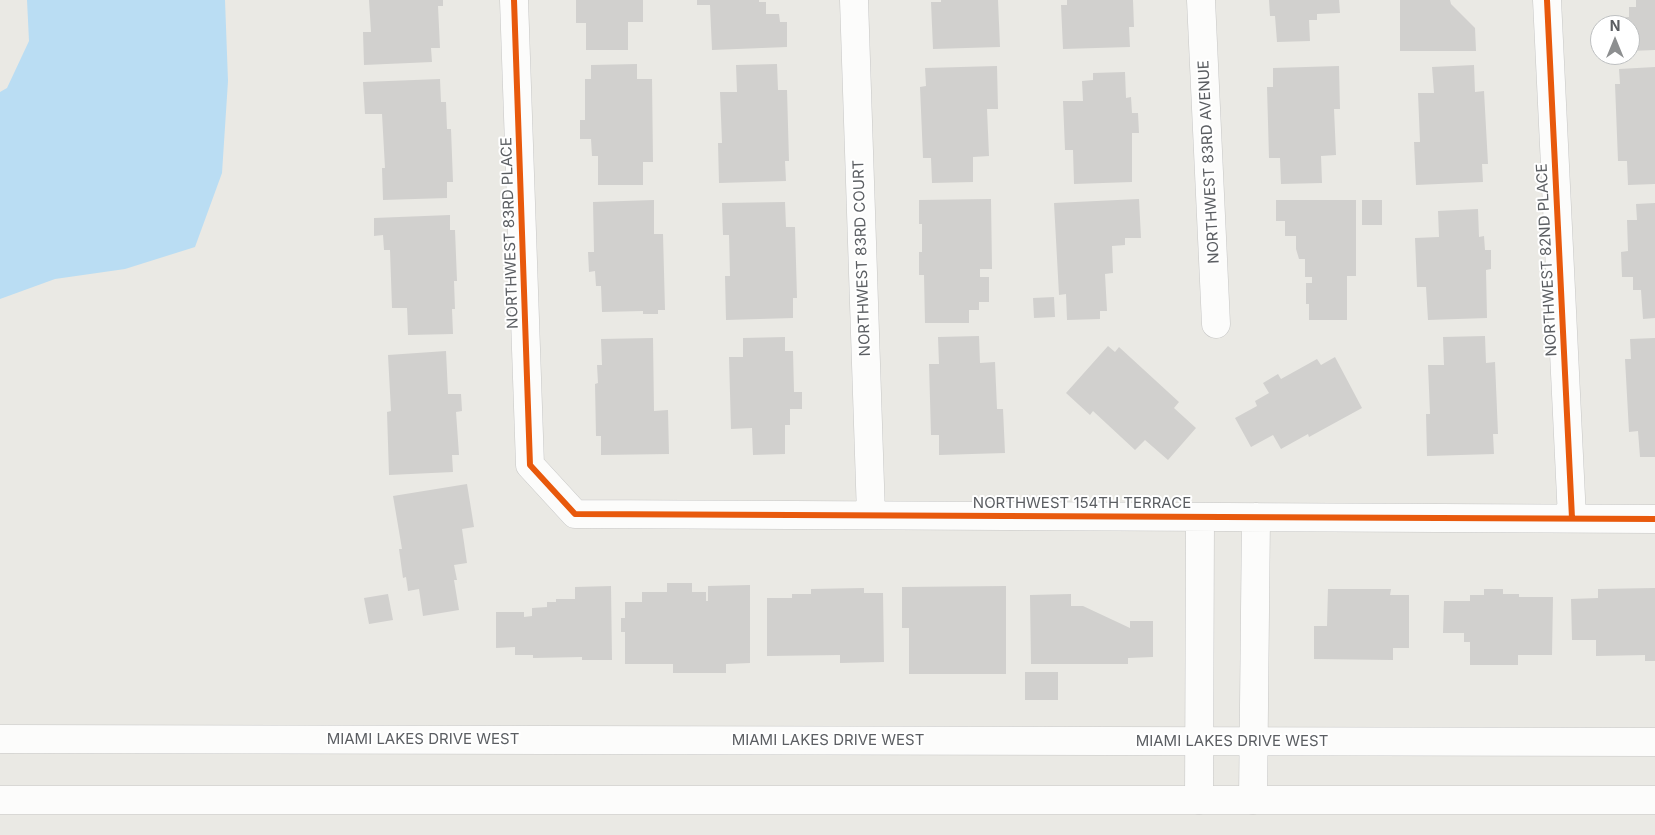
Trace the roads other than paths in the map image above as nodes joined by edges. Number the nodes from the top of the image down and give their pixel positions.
1 (514, 0) edge
2 (854, 0) edge
3 (1201, 0) edge
4 (1547, 0) edge
5 (1216, 324) dead end
6 (530, 465) joint
7 (871, 515) junction
8 (1200, 516) junction
9 (1256, 517) junction
10 (1572, 518) junction
11 (1655, 519) edge
12 (0, 739) edge
13 (1199, 741) junction
14 (1253, 741) junction
15 (1655, 742) edge
16 (0, 800) edge
17 (1199, 800) junction
18 (1253, 800) junction
19 (1655, 800) edge

1 - 6 street, NORTHWEST 83RD PLACE
2 - 7 street, NORTHWEST 83RD COURT
3 - 5 street, NORTHWEST 83RD AVENUE
4 - 10 street, NORTHWEST 82ND PLACE
6 - 7 street, NORTHWEST 154TH TERRACE
7 - 8 street, NORTHWEST 154TH TERRACE
8 - 9 street, NORTHWEST 154TH TERRACE
8 - 13 street
9 - 10 street, NORTHWEST 154TH TERRACE
9 - 14 street
10 - 11 street, NORTHWEST 154TH TERRACE
12 - 13 street, MIAMI LAKES DRIVE WEST
13 - 14 street, MIAMI LAKES DRIVE WEST
13 - 17 street
14 - 15 street, MIAMI LAKES DRIVE WEST
14 - 18 street
16 - 17 street
17 - 18 street
18 - 19 street

